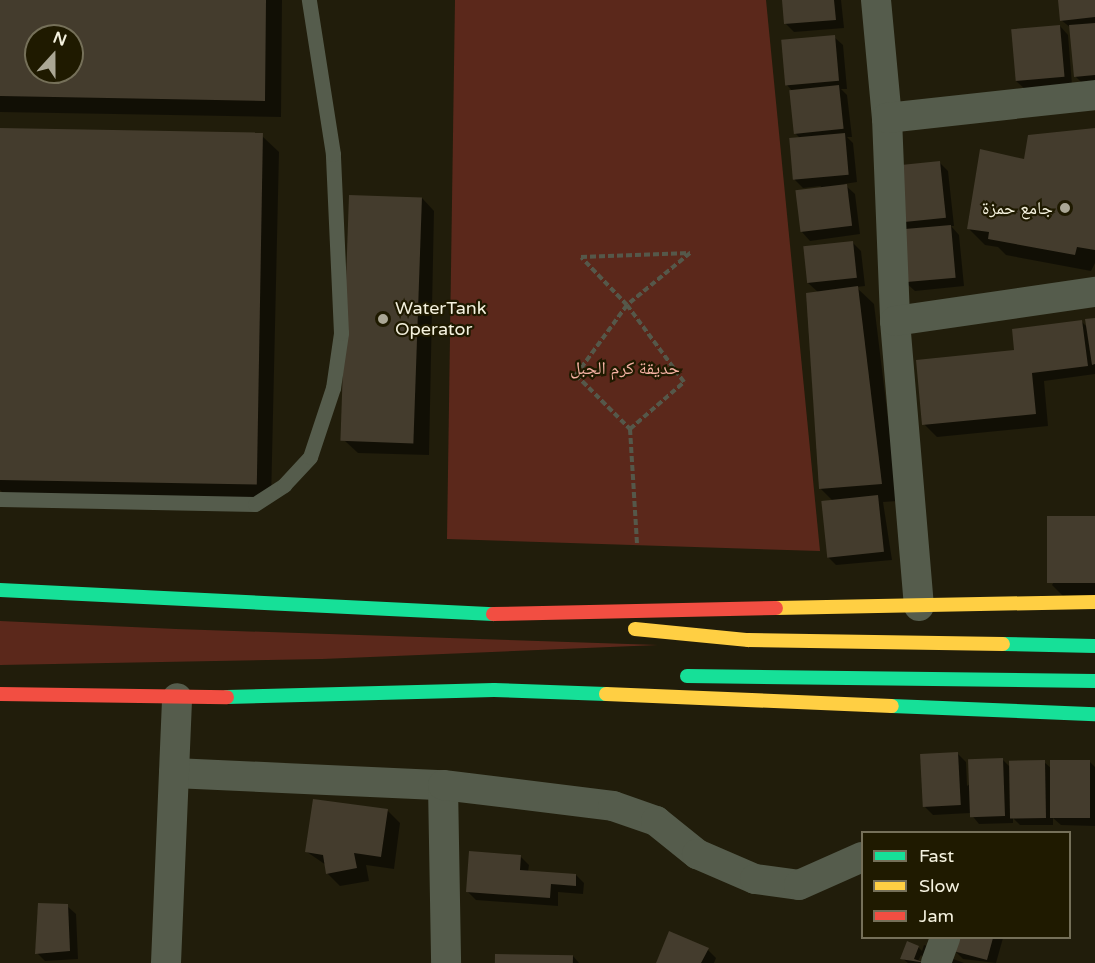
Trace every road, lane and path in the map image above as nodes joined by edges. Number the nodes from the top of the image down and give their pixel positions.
1 (309, 0) edge
2 (876, 0) edge
3 (1095, 96) edge
4 (887, 118) junction
5 (1095, 292) edge
6 (627, 304) junction
7 (895, 321) junction
8 (630, 429) junction
9 (0, 499) edge
10 (637, 545) dead end
11 (0, 590) edge
12 (1095, 602) edge
13 (919, 606) junction
14 (487, 614) junction
15 (1095, 646) edge
16 (677, 676) dead end
17 (631, 680) dead end
18 (1095, 681) edge
19 (494, 690) junction
20 (0, 694) edge
21 (177, 698) junction
22 (1095, 714) edge
23 (174, 773) junction
24 (443, 785) junction
25 (861, 857) edge
26 (945, 939) edge
27 (166, 963) edge
28 (446, 963) edge
29 (936, 963) edge

1 - 9 lane
2 - 4 street
3 - 4 street
4 - 7 street
5 - 7 street
6 - 6 path
6 - 8 path
6 - 8 path
7 - 13 street
8 - 10 path
11 - 14 main road
12 - 13 main road
13 - 14 main road
14 - 15 main road
16 - 18 main road
17 - 19 main road
19 - 21 main road
19 - 22 main road
20 - 21 main road
21 - 23 street
23 - 24 street
23 - 27 street
24 - 25 street
24 - 28 street
26 - 29 street

